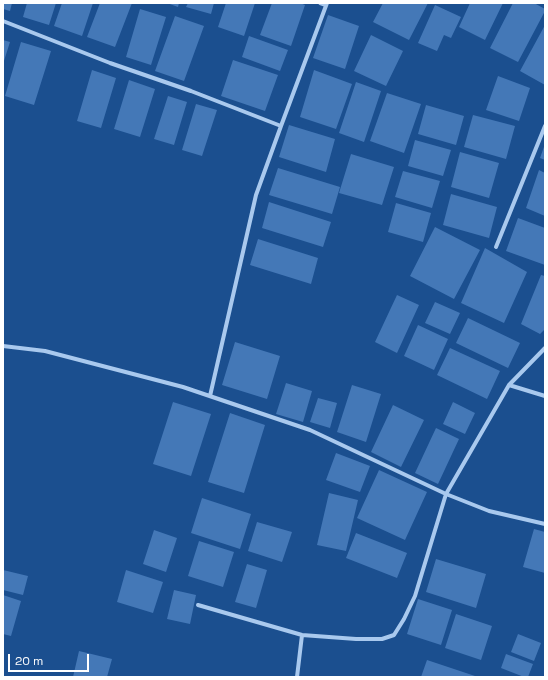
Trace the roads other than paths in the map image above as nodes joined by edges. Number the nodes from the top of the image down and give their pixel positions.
1 (320, 3) edge
2 (327, 4) edge
3 (3, 21) edge
4 (281, 126) junction
5 (545, 126) edge
6 (496, 247) dead end
7 (3, 346) edge
8 (545, 348) edge
9 (510, 385) junction
10 (210, 396) junction
11 (545, 396) edge
12 (446, 494) junction
13 (545, 524) edge
14 (198, 605) dead end
15 (302, 635) junction
16 (297, 677) edge

1 - 2 street
2 - 4 street
3 - 4 street
4 - 10 street
5 - 6 street
7 - 10 street
8 - 9 street
9 - 11 street
9 - 12 street
10 - 12 street
12 - 13 street
12 - 15 street
14 - 15 street
15 - 16 street

